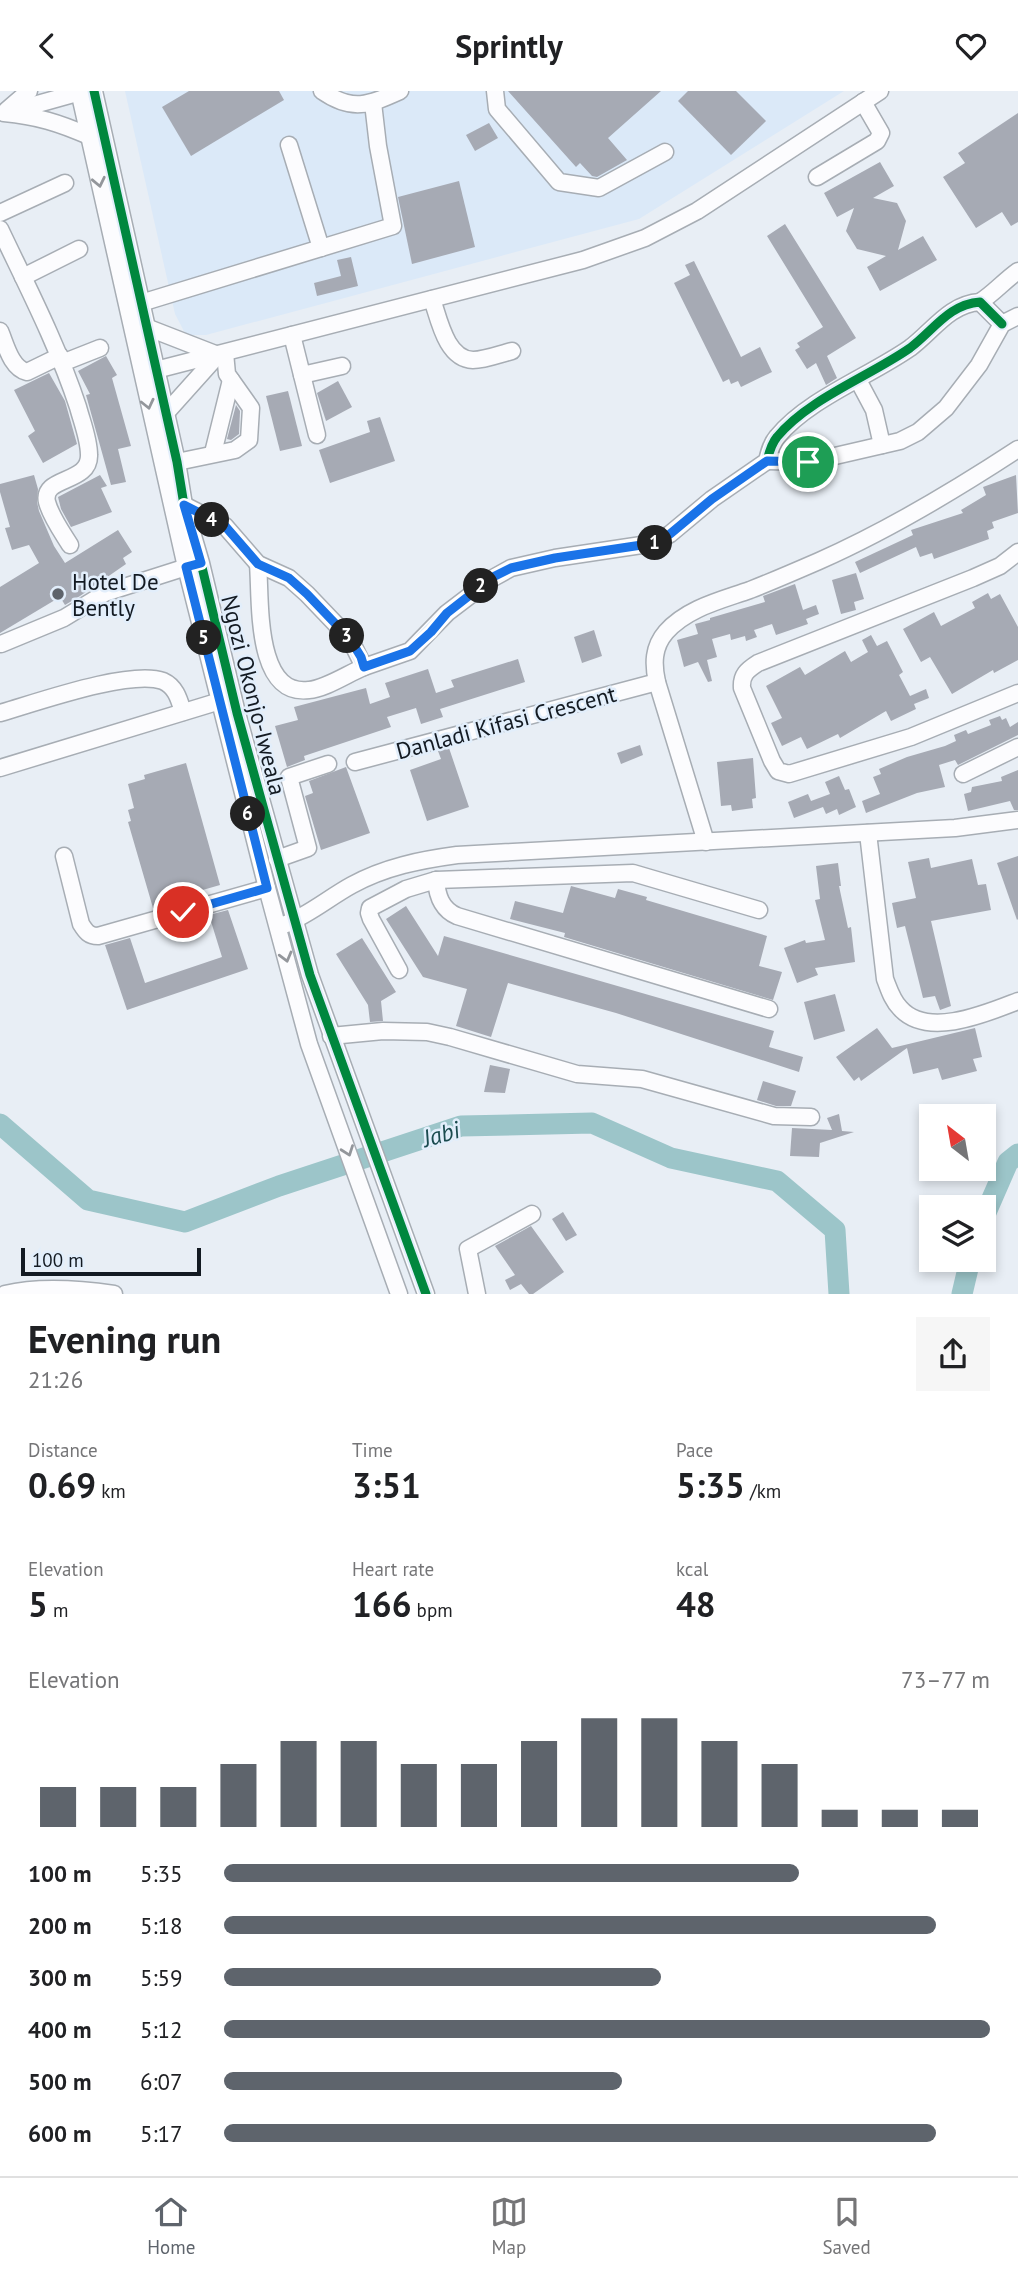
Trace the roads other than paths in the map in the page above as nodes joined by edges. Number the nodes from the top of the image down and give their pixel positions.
1 (29, 91) edge
2 (84, 91) edge
3 (322, 91) edge
4 (400, 91) edge
5 (495, 91) edge
6 (880, 91) edge
7 (863, 101) junction
8 (373, 103) junction
9 (2, 114) edge
10 (89, 136) junction
11 (289, 145) dead end
12 (665, 152) dead end
13 (817, 177) dead end
14 (65, 183) dead end
15 (0, 213) edge
16 (0, 229) edge
17 (321, 248) junction
18 (79, 249) dead end
19 (1018, 271) edge
20 (23, 277) junction
21 (432, 299) junction
22 (980, 302) junction
23 (141, 303) junction
24 (1018, 316) edge
25 (1002, 324) junction
26 (146, 327) junction
27 (0, 331) edge
28 (292, 335) junction
29 (100, 348) dead end
30 (512, 351) dead end
31 (222, 354) junction
32 (61, 359) junction
33 (342, 366) dead end
34 (149, 372) junction
35 (302, 375) junction
36 (230, 380) junction
37 (858, 380) junction
38 (166, 413) junction
39 (317, 435) dead end
40 (882, 445) junction
41 (1018, 449) edge
42 (213, 453) junction
43 (767, 461) junction
44 (177, 462) junction
45 (184, 505) junction
46 (70, 545) dead end
47 (1018, 552) edge
48 (258, 564) junction
49 (193, 565) junction
50 (1, 644) edge
51 (364, 667) junction
52 (657, 682) junction
53 (1018, 693) edge
54 (220, 701) junction
55 (183, 712) junction
56 (0, 713) edge
57 (1018, 747) edge
58 (355, 762) dead end
59 (328, 764) dead end
60 (0, 768) edge
61 (963, 774) dead end
62 (1018, 820) edge
63 (868, 833) junction
64 (706, 842) junction
65 (521, 853) junction
66 (64, 856) dead end
67 (277, 859) junction
68 (522, 877) junction
69 (436, 880) junction
70 (267, 888) junction
71 (759, 910) dead end
72 (296, 920) junction
73 (278, 928) junction
74 (399, 971) dead end
75 (1018, 1001) edge
76 (769, 1009) dead end
77 (331, 1036) junction
78 (811, 1117) dead end
79 (532, 1214) dead end
80 (5, 1294) edge
81 (114, 1294) edge
82 (399, 1294) edge
83 (426, 1294) edge
84 (477, 1294) edge

1 - 9 street
2 - 9 street
2 - 10 street, Ngozi Okonjo-Iweala
2 - 23 street, Ngozi Okonjo-Iweala
3 - 8 street
4 - 8 street
5 - 12 street
6 - 7 street
7 - 13 street
7 - 21 street
8 - 17 street
9 - 10 street
10 -> 34 street, Ngozi Okonjo-Iweala
11 - 17 street
14 - 15 street
16 - 20 street
17 - 23 street
18 - 20 street
19 - 22 street
20 - 32 street
21 - 28 street
21 - 30 street
22 - 25 street
22 - 37 street
23 - 26 street, Ngozi Okonjo-Iweala
24 - 25 street
25 - 40 street
26 - 31 street
26 - 34 street, Ngozi Okonjo-Iweala
27 - 32 street
28 - 31 street
28 - 35 street
29 - 32 street
31 - 34 street
31 - 36 street
31 - 38 street
32 - 46 street
33 - 35 street
34 - 38 street, Ngozi Okonjo-Iweala
34 -> 49 street, Ngozi Okonjo-Iweala
35 - 39 street
36 - 42 street
36 - 42 street
37 - 40 street
37 - 43 street
38 - 44 street, Ngozi Okonjo-Iweala
40 - 43 street
41 - 52 street
42 - 44 street
43 - 51 street
44 - 45 street, Ngozi Okonjo-Iweala
45 - 48 street
45 - 49 street, Ngozi Okonjo-Iweala
47 - 53 street
48 - 51 street
48 - 51 street
49 - 50 street
49 - 54 street, Ngozi Okonjo-Iweala
49 - 67 street, Ngozi Okonjo-Iweala
52 - 58 street, Danladi Kifasi Crescent
52 - 64 street
54 - 55 street
54 - 70 street, Ngozi Okonjo-Iweala
55 - 56 street
55 - 60 street
57 - 61 street
59 - 67 street
62 - 63 street
63 - 64 street
63 - 75 street
64 - 65 street
65 - 68 street
65 - 72 street
66 - 70 street
67 - 72 street, Ngozi Okonjo-Iweala
68 - 69 street
68 - 71 street
69 - 74 street
69 - 76 street
70 - 73 street, Ngozi Okonjo-Iweala
72 - 73 street
72 - 77 street, Ngozi Okonjo-Iweala
73 -> 82 street, Ngozi Okonjo-Iweala
77 - 78 street
77 - 83 street, Ngozi Okonjo-Iweala
79 - 84 street
80 - 81 street

